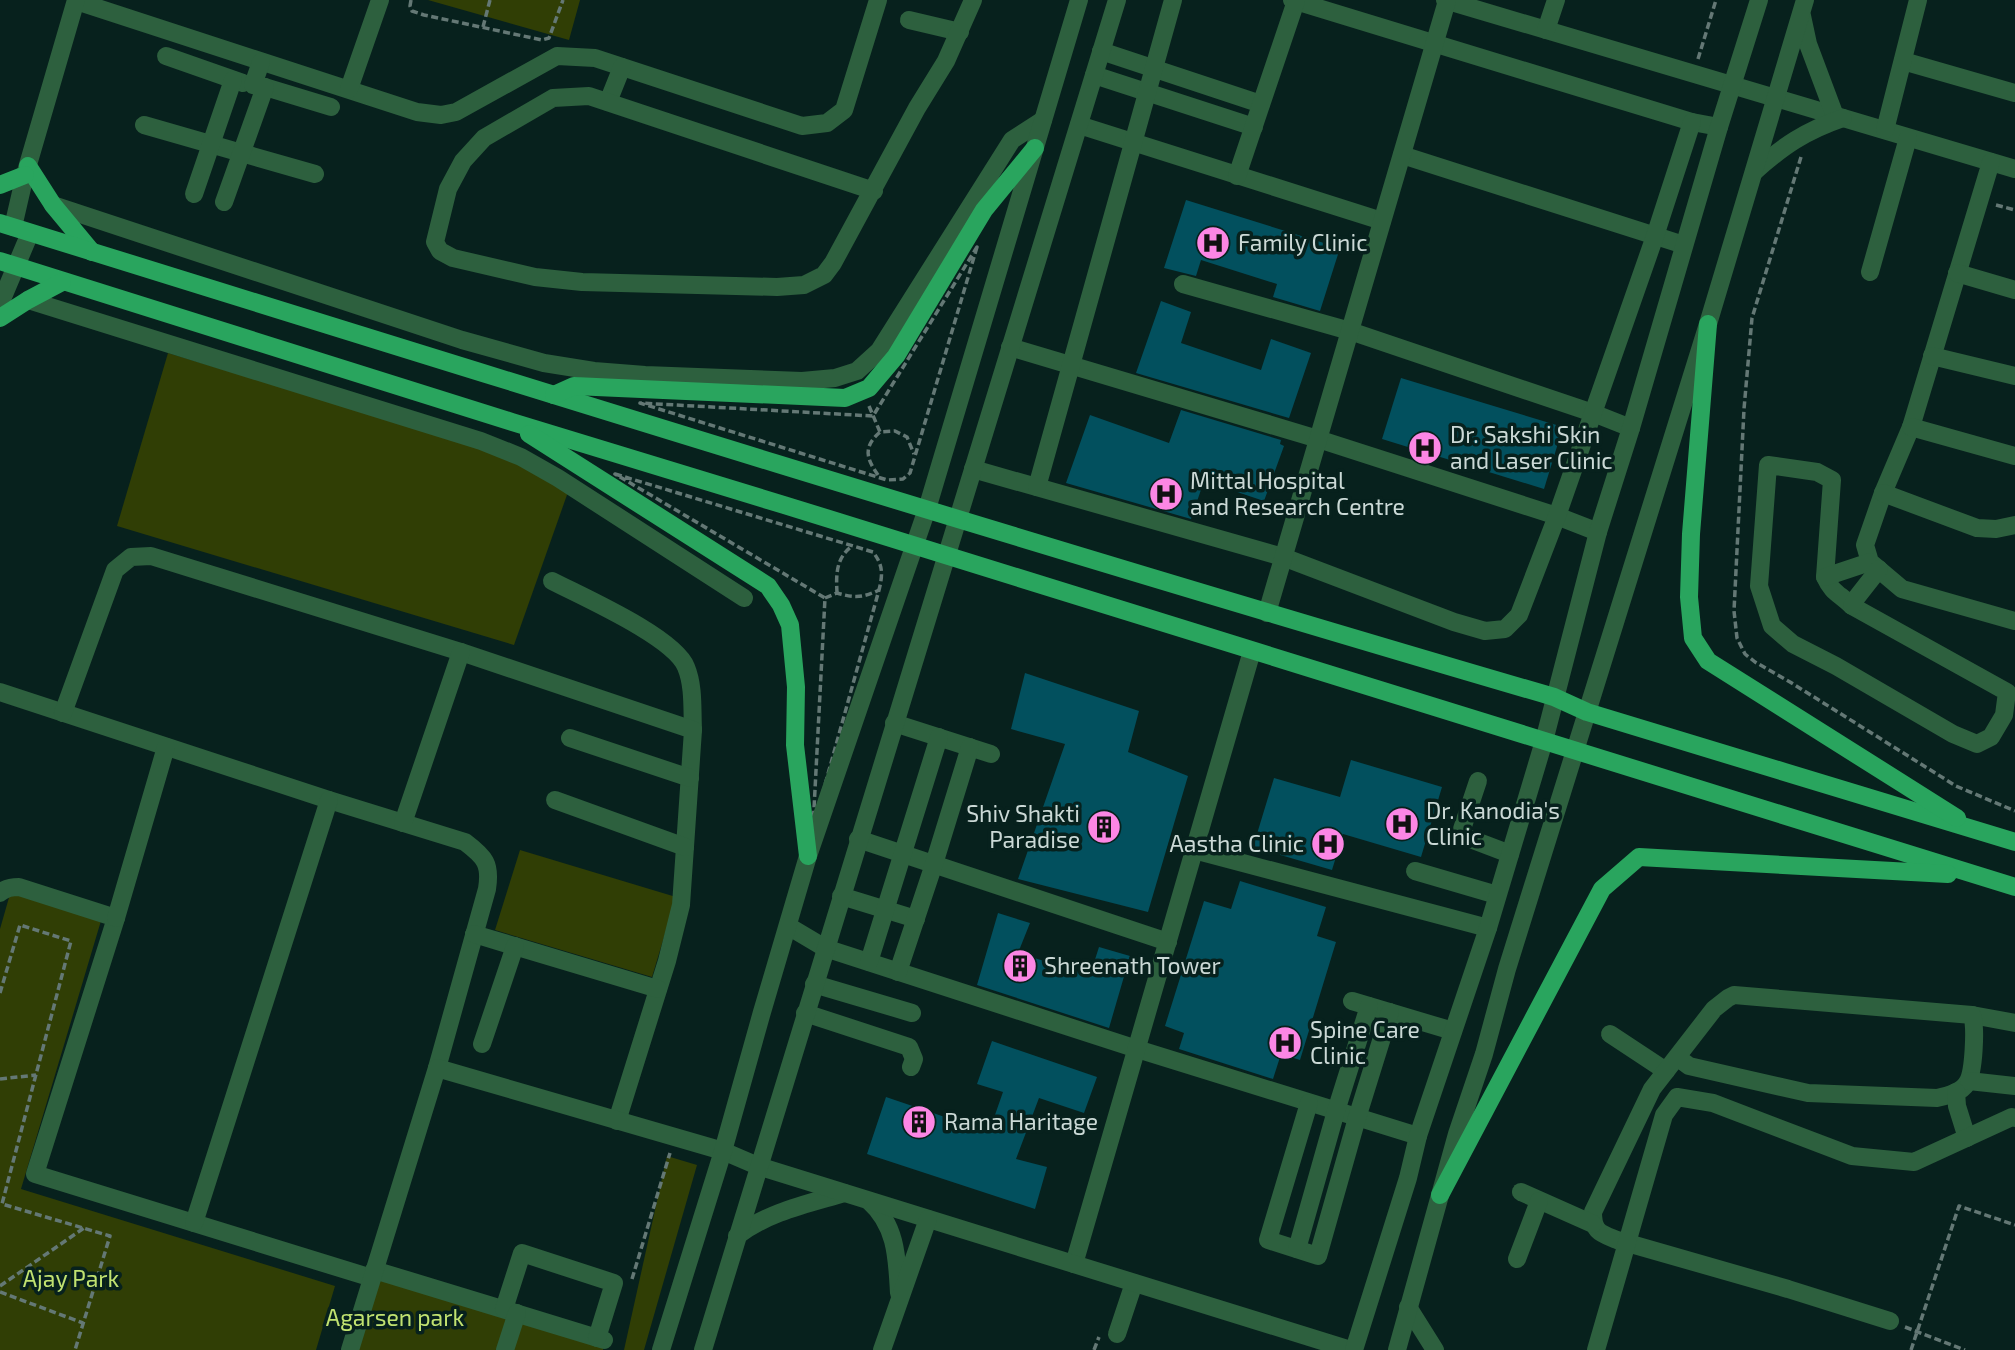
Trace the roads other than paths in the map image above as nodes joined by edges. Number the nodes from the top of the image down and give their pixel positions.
1 (76, 0) edge
2 (380, 0) edge
3 (878, 0) edge
4 (973, 0) edge
5 (1079, 0) edge
6 (1117, 0) edge
7 (1173, 0) edge
8 (1446, 0) edge
9 (1556, 0) edge
10 (1759, 0) edge
11 (1918, 0) edge
12 (1294, 1) edge
13 (1803, 6) edge
14 (909, 20) dead end
15 (1546, 30) junction
16 (960, 32) junction
17 (1434, 44) junction
18 (1101, 51) junction
19 (166, 56) dead end
20 (1903, 61) junction
21 (261, 62) junction
22 (622, 67) junction
23 (1154, 69) junction
24 (1094, 75) junction
25 (233, 80) junction
26 (1732, 85) junction
27 (259, 86) junction
28 (349, 89) junction
29 (1147, 93) junction
30 (2015, 93) edge
31 (1774, 99) junction
32 (608, 102) junction
33 (1261, 104) junction
34 (331, 107) dead end
35 (1839, 117) junction
36 (1043, 120) junction
37 (1692, 122) junction
38 (144, 125) dead end
39 (1079, 125) junction
40 (1254, 127) junction
41 (1719, 127) junction
42 (1885, 130) junction
43 (1908, 138) junction
44 (1133, 143) junction
45 (210, 145) junction
46 (1035, 148) junction
47 (242, 154) junction
48 (1402, 155) junction
49 (1991, 163) junction
50 (2015, 169) edge
51 (26, 170) junction
52 (315, 174) dead end
53 (1752, 174) junction
54 (1237, 176) junction
55 (0, 185) edge
56 (874, 191) junction
57 (194, 194) dead end
58 (224, 202) dead end
59 (53, 205) junction
60 (1382, 221) junction
61 (14, 227) edge
62 (1655, 236) junction
63 (1684, 245) junction
64 (92, 252) junction
65 (8, 264) edge
66 (1870, 272) dead end
67 (1957, 273) junction
68 (62, 282) junction
69 (1183, 284) dead end
70 (2015, 290) edge
71 (28, 300) junction
72 (0, 304) edge
73 (0, 318) edge
74 (1708, 324) junction
75 (1350, 331) junction
76 (1010, 346) junction
77 (1932, 356) junction
78 (1071, 365) junction
79 (2015, 376) edge
80 (554, 395) junction
81 (1593, 413) junction
82 (512, 422) junction
83 (1911, 427) junction
84 (1631, 428) junction
85 (1318, 439) junction
86 (2015, 456) edge
87 (973, 469) junction
88 (1037, 487) junction
89 (1883, 493) junction
90 (927, 509) junction
91 (1557, 516) junction
92 (958, 518) junction
93 (2015, 526) edge
94 (1598, 532) junction
95 (914, 545) junction
96 (946, 555) junction
97 (1283, 557) junction
98 (1874, 565) junction
99 (1825, 577) junction
100 (552, 581) dead end
101 (744, 598) dead end
102 (1852, 606) junction
103 (1267, 613) junction
104 (2015, 621) edge
105 (1252, 650) junction
106 (461, 652) junction
107 (0, 692) edge
108 (1554, 697) junction
109 (1587, 712) junction
110 (63, 713) junction
111 (894, 723) junction
112 (693, 730) junction
113 (939, 737) junction
114 (570, 738) dead end
115 (1544, 741) junction
116 (166, 747) junction
117 (970, 747) junction
118 (1575, 751) junction
119 (991, 754) dead end
120 (690, 778) junction
121 (1478, 781) dead end
122 (329, 800) junction
123 (555, 800) dead end
124 (403, 823) junction
125 (1976, 830) junction
126 (858, 839) junction
127 (2015, 842) edge
128 (685, 847) junction
129 (1194, 850) junction
130 (904, 854) junction
131 (1510, 854) junction
132 (808, 856) junction
133 (934, 864) junction
134 (1415, 871) dead end
135 (1976, 875) junction
136 (2015, 887) edge
137 (0, 893) edge
138 (1497, 895) junction
139 (841, 896) junction
140 (886, 910) junction
141 (116, 918) junction
142 (916, 919) junction
143 (788, 926) junction
144 (1488, 928) junction
145 (474, 934) junction
146 (1168, 943) junction
147 (515, 946) junction
148 (825, 948) junction
149 (869, 962) junction
150 (898, 972) junction
151 (814, 984) junction
152 (658, 989) junction
153 (1390, 1012) junction
154 (805, 1013) junction
155 (912, 1013) dead end
156 (1972, 1015) junction
157 (2015, 1023) edge
158 (1453, 1031) junction
159 (1609, 1034) dead end
160 (482, 1044) dead end
161 (1136, 1049) junction
162 (1677, 1057) junction
163 (437, 1068) junction
164 (911, 1068) dead end
165 (1666, 1071) junction
166 (2015, 1086) edge
167 (1963, 1087) junction
168 (1309, 1103) junction
169 (1336, 1111) junction
170 (1357, 1118) junction
171 (2015, 1118) edge
172 (617, 1121) junction
173 (1418, 1136) junction
174 (1967, 1138) junction
175 (723, 1151) junction
176 (758, 1167) junction
177 (1521, 1192) dead end
178 (844, 1193) junction
179 (1440, 1195) junction
180 (869, 1201) junction
181 (1539, 1201) junction
182 (928, 1219) junction
183 (194, 1223) junction
184 (1593, 1224) junction
185 (737, 1236) junction
186 (1628, 1244) junction
187 (1297, 1249) junction
188 (1517, 1259) dead end
189 (1074, 1264) junction
190 (373, 1274) junction
191 (1134, 1283) junction
192 (899, 1300) junction
193 (1408, 1307) junction
194 (510, 1311) junction
195 (1890, 1321) dead end
196 (1117, 1334) dead end
197 (1303, 1343) edge
198 (350, 1350) edge
199 (505, 1350) edge
200 (662, 1350) edge
201 (703, 1350) edge
202 (882, 1350) edge
203 (1352, 1350) edge
204 (1397, 1350) edge
205 (1435, 1350) edge
206 (1596, 1350) edge

1 - 21 street
1 - 51 street
2 - 28 street
3 - 22 street
4 - 16 street
5 - 36 street
6 - 18 street
7 - 23 street
8 - 15 street
8 - 17 street
9 - 15 street
10 - 26 street
11 - 20 street
12 - 17 street
12 - 33 street
13 - 31 street
13 - 35 street
14 - 16 street
15 - 26 street
16 - 56 street
17 - 37 street
17 - 48 street
18 - 23 street
18 - 24 street
19 - 25 street
20 - 30 street
20 - 42 street
21 - 27 street
21 - 28 street
22 - 28 street
22 - 32 street
23 - 29 street
23 - 33 street
24 - 29 street
24 - 39 street
25 - 27 street
25 - 45 street
26 - 31 street
26 - 41 street
27 - 34 street
27 - 47 street
29 - 40 street
29 - 44 street
31 - 35 street
31 - 53 street
32 - 56 street
32 - 56 street
33 - 40 street
35 - 42 street
35 - 53 street
36 - 46 street
36 - 59 street
37 - 41 street
37 - 62 street
38 - 45 street
39 - 44 street
39 - 76 street
40 - 54 street
41 - 63 street
42 - 43 street
43 - 49 street
43 - 66 street
44 - 54 street
44 - 78 street
45 - 47 street
45 - 57 street
46 - 80 main road
46 - 90 street
47 - 52 street
47 - 58 street
48 - 60 street
48 - 62 street
49 - 50 street
49 - 67 street
51 - 55 main road
51 - 59 main road
51 - 61 street
53 - 74 street
54 - 60 street
59 - 64 main road
60 - 75 street
61 - 64 main road
61 - 65 street
62 - 63 street
62 - 81 street
63 - 84 street
64 - 80 main road
65 - 68 main road
65 - 72 street
67 - 70 street
67 - 77 street
68 - 71 main road
68 - 82 main road
69 - 75 street
71 - 73 main road
71 - 101 street
74 - 109 street
74 - 125 main road
75 - 81 street
75 - 85 street
76 - 78 street
76 - 87 street
77 - 79 street
77 - 83 street
78 - 85 street
78 - 88 street
80 - 90 main road
81 - 84 street
81 - 91 street
82 - 95 main road
82 - 132 main road
83 - 86 street
83 - 89 street
84 - 94 street
85 - 91 street
85 - 97 street
87 - 88 street
87 - 92 street
88 - 97 street
89 - 93 street
89 - 98 street
90 - 92 main road
90 - 95 street
91 - 94 street
91 - 97 street
92 - 96 street
92 - 103 main road
94 - 108 street
95 - 96 main road
95 - 132 street
96 - 105 main road
96 - 111 street
97 - 103 street
98 - 99 street
98 - 102 street
98 - 104 street
99 - 102 street
99 - 102 street
100 - 112 street
103 - 108 main road
105 - 115 main road
105 - 129 street
106 - 110 street
106 - 112 street
106 - 124 street
107 - 110 street
108 - 109 main road
108 - 115 street
109 - 118 street
109 - 125 main road
110 - 116 street
111 - 113 street
111 - 126 street
112 - 120 street
113 - 117 street
113 - 130 street
114 - 120 street
115 - 118 main road
115 - 131 street
116 - 122 street
116 - 141 street
117 - 119 street
117 - 133 street
118 - 135 main road
118 - 179 street
120 - 128 street
121 - 131 street
122 - 124 street
122 - 183 street
123 - 128 street
124 - 145 street
125 - 127 main road
126 - 130 street
126 - 139 street
128 - 152 street
129 - 144 street
129 - 146 street
130 - 133 street
130 - 140 street
131 - 138 street
132 - 143 street
133 - 142 street
133 - 146 street
134 - 138 street
135 - 136 main road
135 - 179 main road
137 - 141 street
138 - 144 street
139 - 140 street
139 - 148 street
140 - 142 street
140 - 149 street
141 - 183 street
142 - 150 street
143 - 148 street
143 - 175 street
144 - 158 street
145 - 147 street
145 - 163 street
146 - 161 street
147 - 152 street
147 - 160 street
148 - 149 street
148 - 151 street
149 - 150 street
150 - 161 street
151 - 154 street
151 - 155 street
152 - 172 street
153 - 158 street
153 - 169 street
153 - 170 street
154 - 164 street
154 - 176 street
156 - 157 street
156 - 162 street
156 - 167 street
158 - 173 street
159 - 165 street
161 - 168 street
161 - 189 street
162 - 165 street
162 - 167 street
163 - 172 street
163 - 190 street
165 - 184 street
166 - 167 street
167 - 174 street
168 - 169 street
168 - 187 street
169 - 170 street
169 - 187 street
170 - 173 street
170 - 187 street
171 - 174 street
172 - 175 street
173 - 203 street
174 - 186 street
175 - 176 street
175 - 200 street
176 - 178 street
176 - 185 street
177 - 181 street
178 - 180 street
178 - 185 street
179 - 193 street
180 - 182 street
180 - 192 street
181 - 184 street
181 - 188 street
182 - 189 street
182 - 192 street
183 - 190 street
184 - 186 street
185 - 201 street
186 - 195 street
186 - 206 street
189 - 191 street
190 - 194 street
190 - 198 street
191 - 196 street
191 - 197 street
192 - 202 street
193 - 204 street
193 - 205 street
194 - 194 street
194 - 199 street
197 - 203 street

